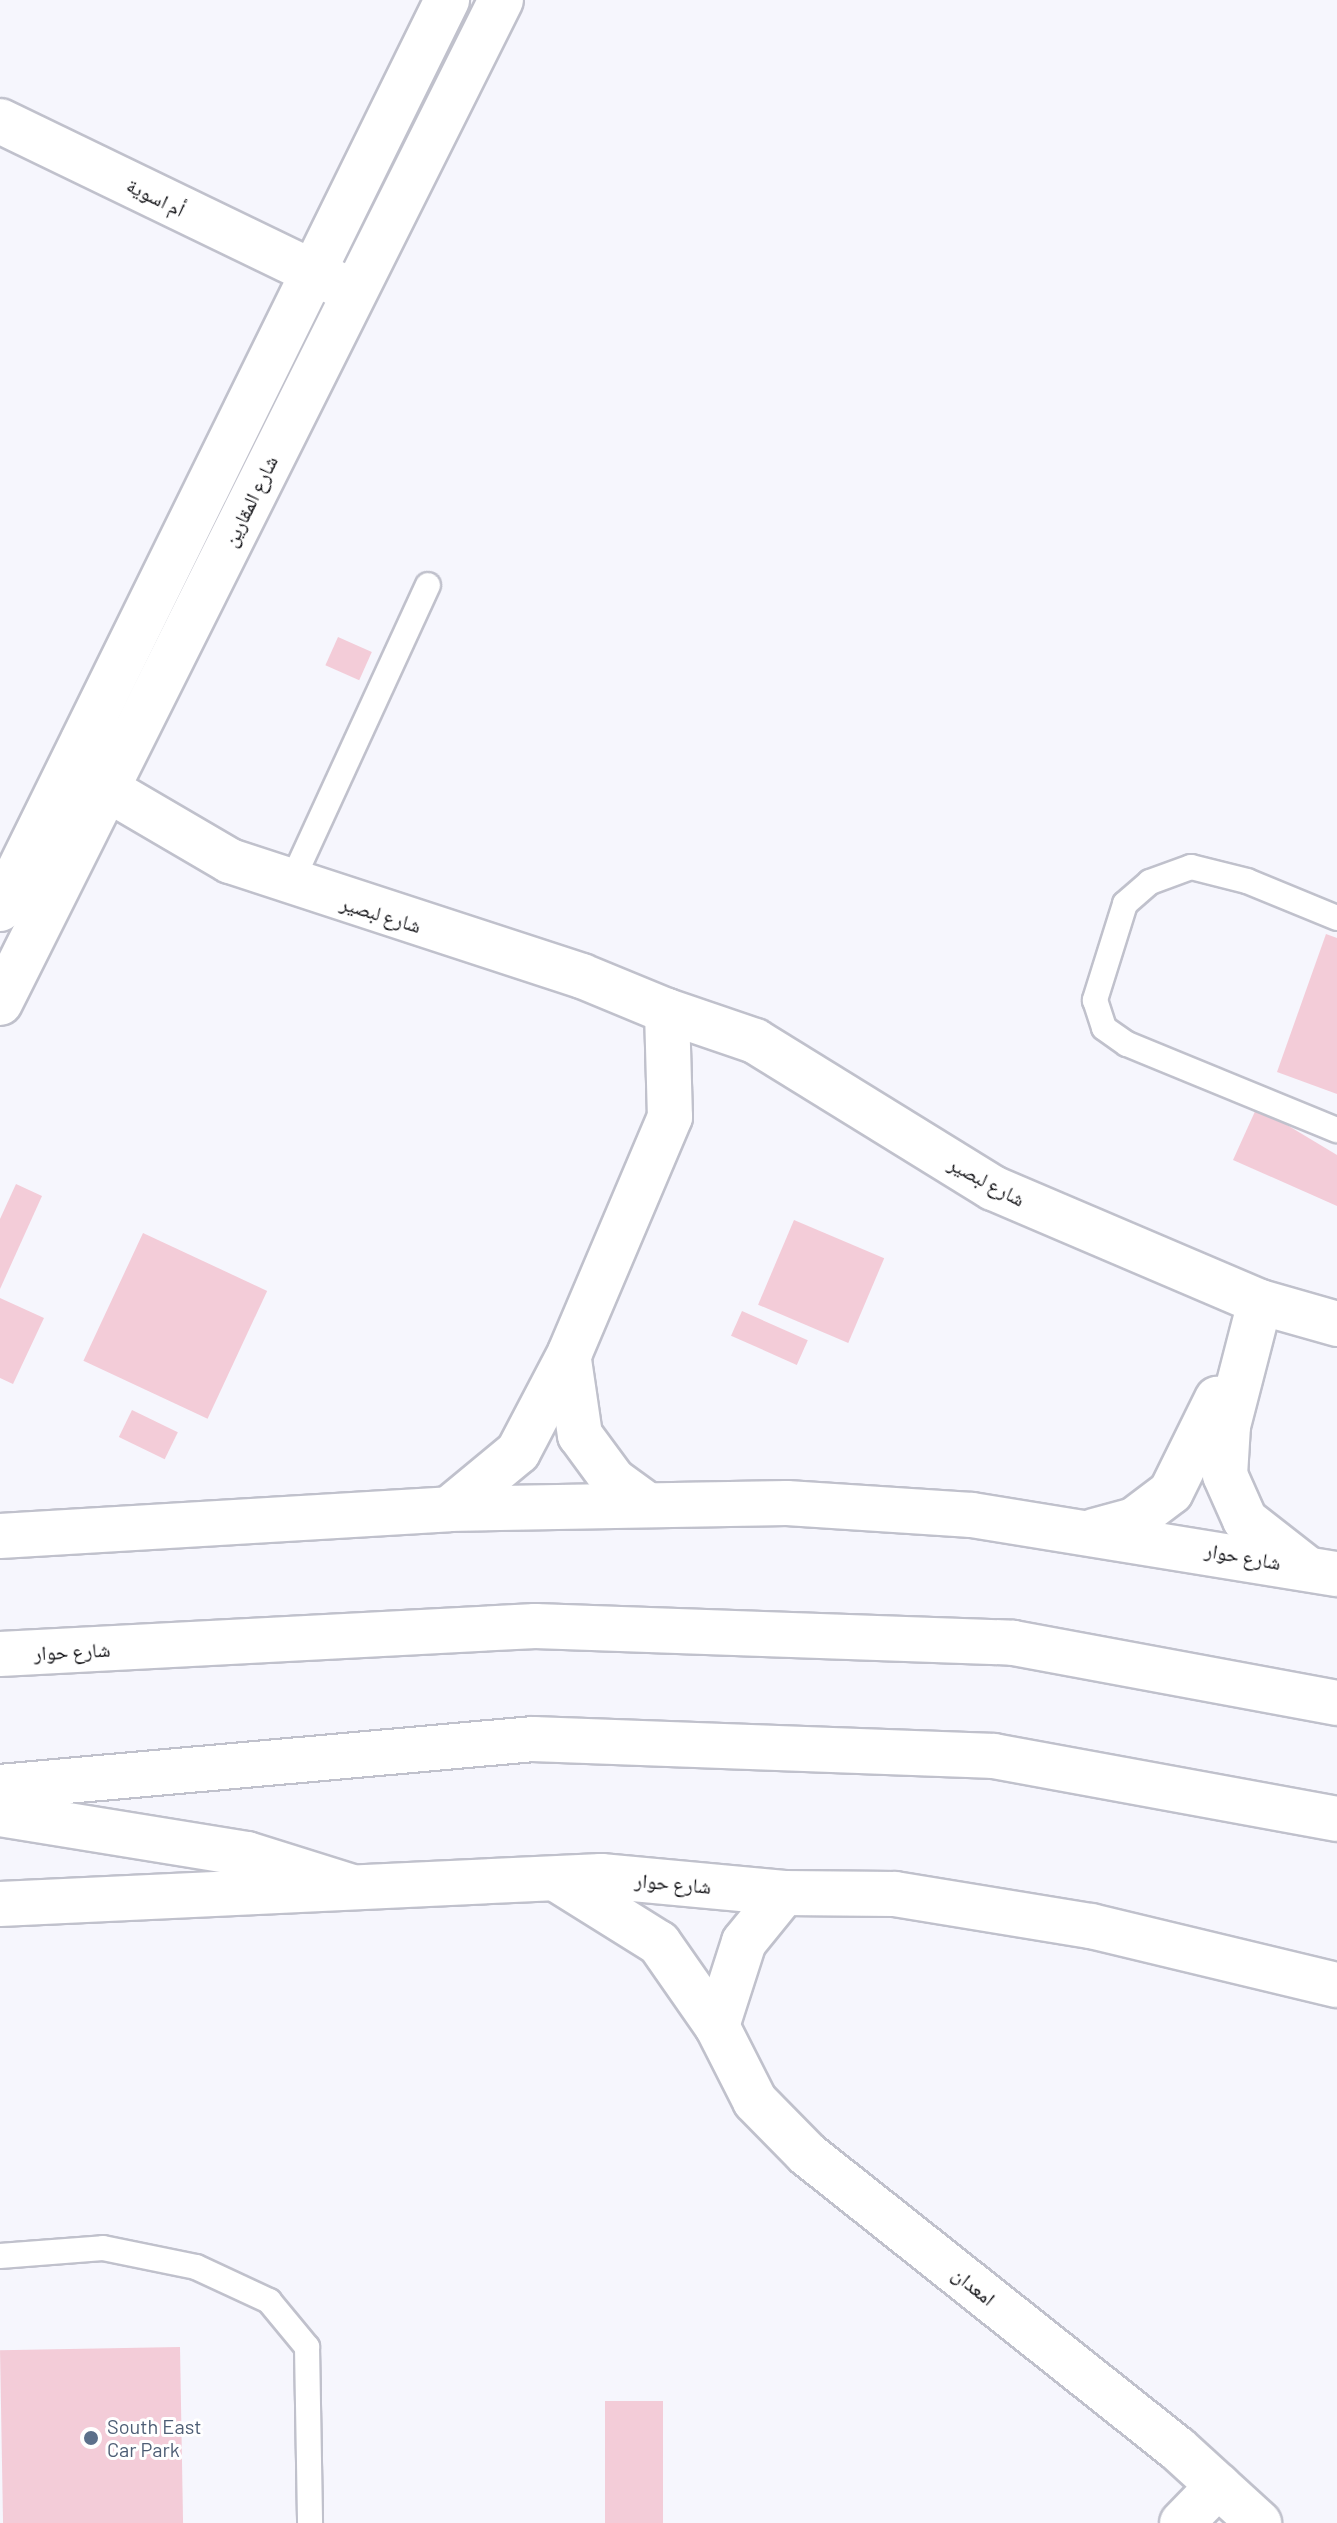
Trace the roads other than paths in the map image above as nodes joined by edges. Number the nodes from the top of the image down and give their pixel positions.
1 (447, 0) edge
2 (501, 0) edge
3 (0, 121) edge
4 (313, 272) junction
5 (354, 292) junction
6 (428, 585) dead end
7 (83, 741) junction
8 (107, 789) junction
9 (290, 885) junction
10 (0, 909) edge
11 (1337, 918) edge
12 (0, 1003) edge
13 (667, 1011) junction
14 (1337, 1130) edge
15 (1260, 1302) junction
16 (1337, 1324) edge
17 (570, 1353) junction
18 (1243, 1366) junction
19 (643, 1502) junction
20 (449, 1509) junction
21 (1094, 1531) junction
22 (0, 1536) edge
23 (1321, 1570) edge
24 (0, 1654) edge
25 (1337, 1703) edge
26 (0, 1787) edge
27 (0, 1814) edge
28 (1337, 1819) edge
29 (558, 1880) junction
30 (349, 1886) junction
31 (784, 1893) junction
32 (0, 1904) edge
33 (1337, 1985) edge
34 (717, 2026) junction
35 (0, 2256) edge
36 (1218, 2486) junction
37 (310, 2523) edge
38 (1182, 2523) edge
39 (1259, 2523) edge

1 - 4 main road
2 - 5 main road, شارع المقارين
3 - 4 main road, أم اسوية
4 - 5 main road, أم اسوية
4 - 7 main road
5 - 8 main road, شارع المقارين
6 - 9 lane
7 - 8 main road
7 - 10 main road
8 - 9 main road, شارع لبصير
8 - 12 main road, شارع المقارين
9 - 13 main road, شارع لبصير
11 - 14 lane
13 - 15 main road, شارع لبصير
13 - 17 main road
15 - 16 main road, شارع لبصير
15 - 18 main road
17 - 19 main road
17 - 20 main road
18 - 21 main road
18 - 23 main road
19 - 20 main road, شارع حوار
19 - 21 main road, شارع حوار
20 - 22 main road, شارع حوار
21 - 23 main road, شارع حوار
24 - 25 main road, شارع حوار
26 - 28 main road
27 - 30 main road
29 - 30 main road, شارع حوار
29 - 31 main road, شارع حوار
29 - 34 main road, امعدان
30 - 32 main road, شارع حوار
31 - 33 main road, شارع حوار
31 - 34 main road
34 - 36 main road, امعدان
35 - 37 lane
36 - 38 main road
36 - 39 main road, امعدان

